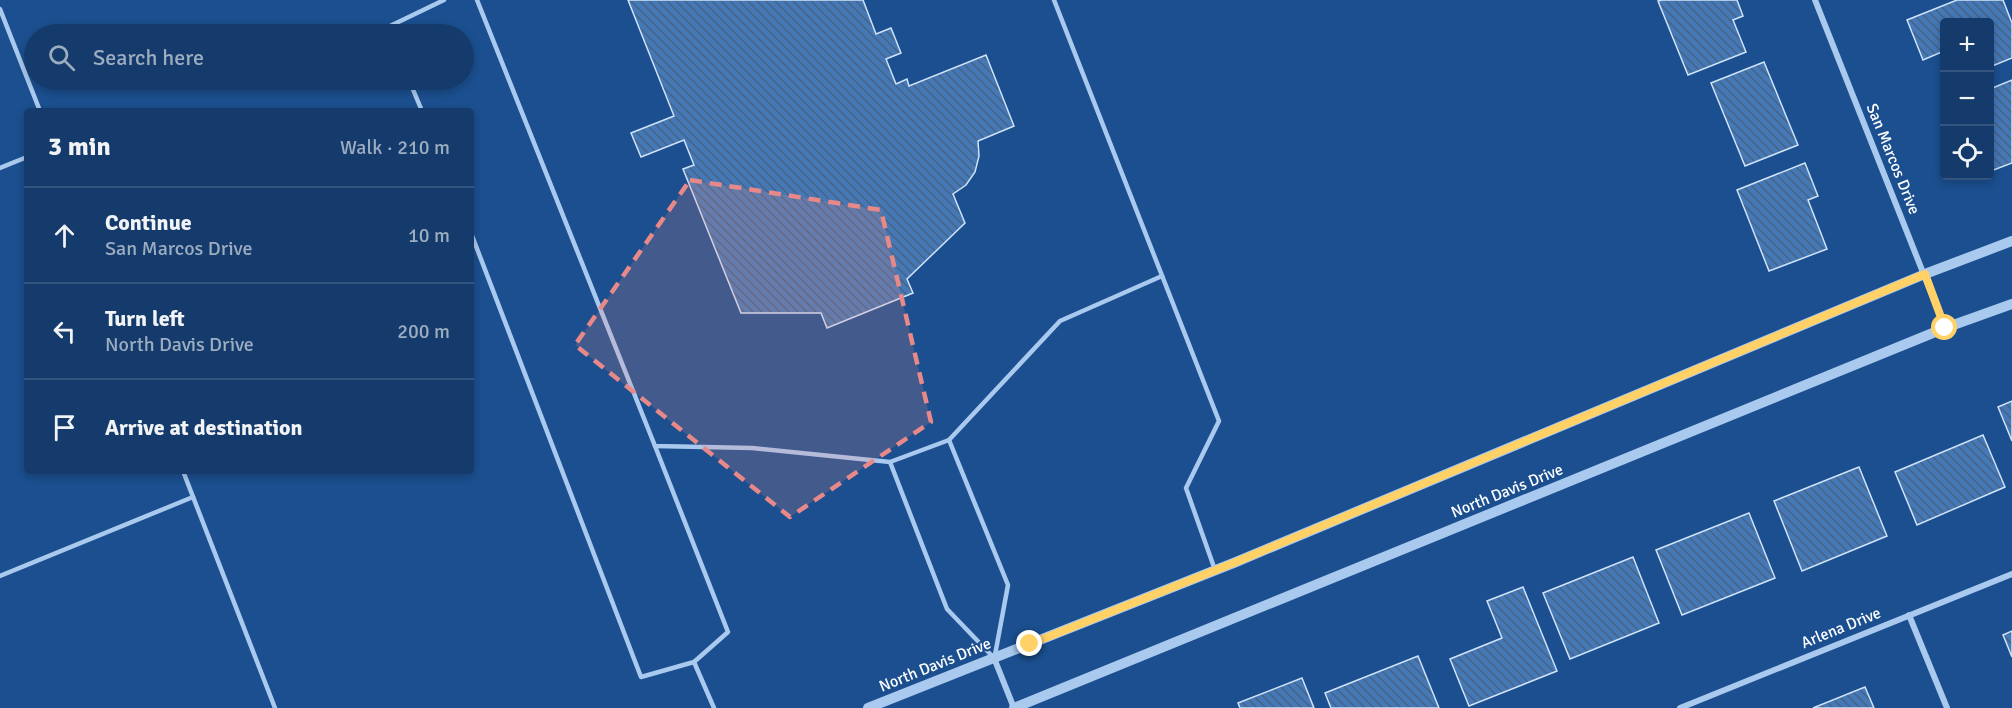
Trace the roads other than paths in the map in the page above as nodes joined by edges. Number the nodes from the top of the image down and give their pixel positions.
1 (444, 0) edge
2 (477, 0) edge
3 (1054, 0) edge
4 (1815, 0) edge
5 (0, 9) edge
6 (394, 24) edge
7 (24, 70) edge
8 (32, 90) edge
9 (413, 90) edge
10 (39, 108) edge
11 (421, 108) edge
12 (24, 158) edge
13 (0, 168) edge
14 (474, 241) edge
15 (2012, 241) edge
16 (1925, 274) junction
17 (1162, 276) junction
18 (2012, 304) edge
19 (1945, 328) junction
20 (949, 440) junction
21 (655, 446) junction
22 (890, 462) junction
23 (184, 474) edge
24 (193, 497) junction
25 (1215, 570) junction
26 (2012, 574) edge
27 (0, 576) edge
28 (1909, 615) junction
29 (994, 658) junction
30 (694, 663) junction
31 (275, 708) edge
32 (714, 708) edge
33 (868, 708) edge
34 (1014, 708) edge
35 (1680, 708) edge
36 (1947, 708) edge

1 - 6 lane
2 - 21 lane
3 - 17 lane
4 - 16 street, San Marcos Drive
5 - 7 lane
8 - 10 lane
9 - 11 lane
12 - 13 lane
14 - 30 lane
15 - 16 street, North Davis Drive
16 - 19 street, San Marcos Drive
16 - 25 street, North Davis Drive
17 - 20 lane
17 - 25 lane
18 - 19 street, North Davis Drive
19 - 34 street, North Davis Drive
20 - 22 lane
20 - 29 lane
21 - 22 lane
21 - 30 lane
22 - 29 lane
23 - 24 lane
24 - 27 lane
24 - 31 lane
25 - 29 street, North Davis Drive
26 - 28 street, Arlena Drive
28 - 35 street, Arlena Drive
28 - 36 street
29 - 33 street, North Davis Drive
29 - 34 street
30 - 32 lane

